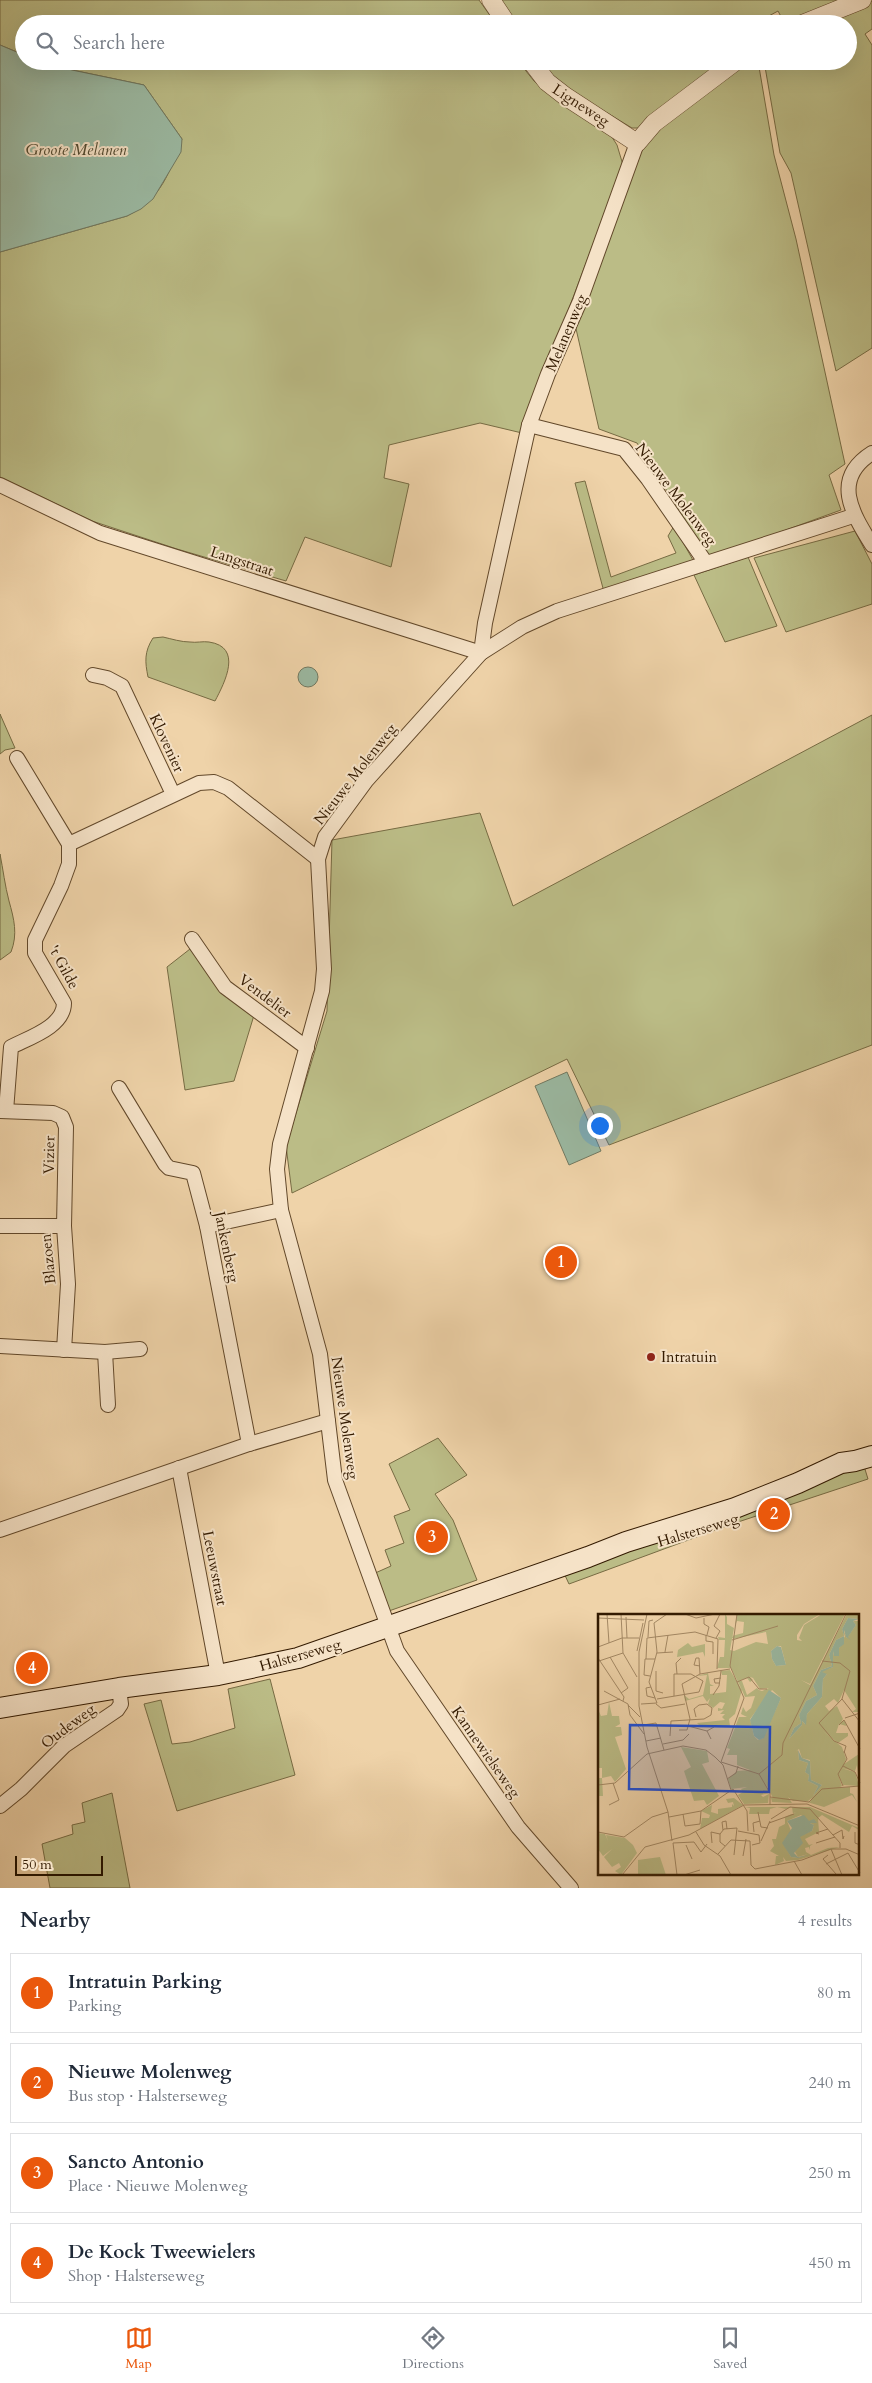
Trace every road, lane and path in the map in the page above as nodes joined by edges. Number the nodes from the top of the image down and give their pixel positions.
1 (491, 0) edge
2 (862, 0) edge
3 (501, 15) edge
4 (824, 15) edge
5 (538, 70) edge
6 (724, 70) edge
7 (637, 143) junction
8 (530, 425) junction
9 (872, 453) edge
10 (0, 485) edge
11 (853, 516) junction
12 (872, 545) edge
13 (706, 563) junction
14 (480, 653) junction
15 (93, 675) dead end
16 (17, 758) dead end
17 (173, 794) junction
18 (69, 844) junction
19 (318, 859) junction
20 (192, 939) dead end
21 (307, 1048) junction
22 (119, 1088) dead end
23 (3, 1111) edge
24 (281, 1210) junction
25 (0, 1226) edge
26 (64, 1226) junction
27 (207, 1226) junction
28 (0, 1346) edge
29 (140, 1349) dead end
30 (64, 1350) junction
31 (105, 1352) junction
32 (108, 1405) dead end
33 (328, 1421) junction
34 (249, 1444) junction
35 (864, 1458) edge
36 (179, 1468) junction
37 (0, 1530) edge
38 (388, 1627) junction
39 (218, 1675) junction
40 (119, 1688) junction
41 (0, 1708) edge
42 (0, 1806) edge
43 (571, 1888) edge

1 - 3 street
2 - 4 street
5 - 7 street, Ligneweg
6 - 7 street, Melanenweg
7 - 8 street, Melanenweg
8 - 13 street, Nieuwe Molenweg
8 - 14 street, Melanenweg
9 - 11 street
10 - 14 street, Langstraat
11 - 12 street
11 - 13 street, Nieuwe Molenweg
13 - 14 street, Nieuwe Molenweg
14 - 19 street, Nieuwe Molenweg
15 - 17 street, Klovenier
16 - 18 street
17 - 18 street
17 - 19 street, Klovenier
18 - 23 street, 't Gilde
19 - 21 street, Nieuwe Molenweg
20 - 21 street, Vendelier
21 - 24 street, Nieuwe Molenweg
22 - 27 street, Jankenberg
23 - 26 street, Vizier
24 - 27 street
24 - 33 street, Nieuwe Molenweg
25 - 26 street, Blazoen
26 - 30 street, Blazoen
27 - 34 street, Jankenberg
28 - 30 street
29 - 31 street
30 - 31 street
31 - 32 street
33 - 34 street
33 - 38 street, Nieuwe Molenweg
34 - 36 street
35 - 38 main road, Halsterseweg
36 - 37 street
36 - 39 street, Leeuwstraat
38 - 39 main road, Halsterseweg
38 - 43 street, Kannewielseweg
39 - 40 main road, Halsterseweg
40 - 41 main road, Halsterseweg
40 - 42 street, Oudeweg

